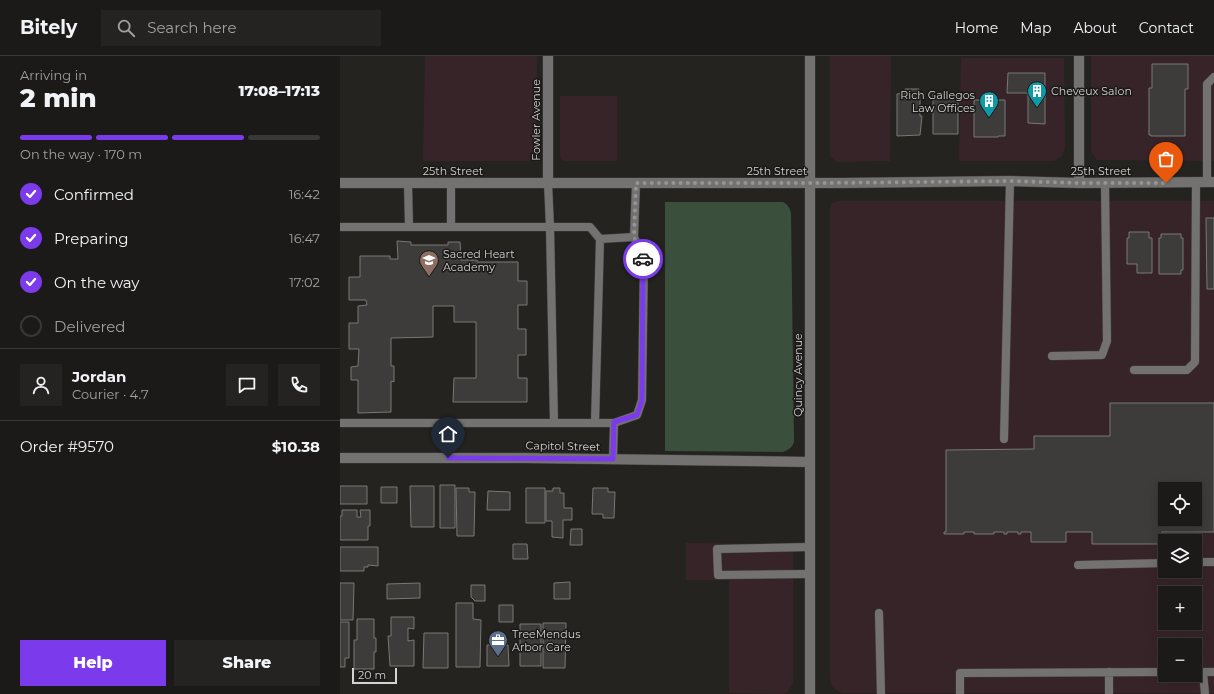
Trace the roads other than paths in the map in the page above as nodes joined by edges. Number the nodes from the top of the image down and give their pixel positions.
1 (548, 56) edge
2 (810, 56) edge
3 (1078, 56) edge
4 (1214, 77) edge
5 (1010, 181) junction
6 (1210, 182) edge
7 (340, 183) edge
8 (408, 183) junction
9 (451, 183) junction
10 (548, 183) junction
11 (636, 183) junction
12 (810, 183) junction
13 (1079, 183) junction
14 (1105, 183) junction
15 (1196, 183) junction
16 (340, 227) edge
17 (409, 227) junction
18 (451, 227) junction
19 (550, 227) junction
20 (634, 237) junction
21 (600, 239) junction
22 (1052, 356) dead end
23 (1134, 370) dead end
24 (614, 422) junction
25 (340, 423) edge
26 (554, 423) junction
27 (595, 423) junction
28 (1004, 439) dead end
29 (340, 458) edge
30 (613, 459) junction
31 (810, 462) junction
32 (810, 547) junction
33 (1202, 562) edge
34 (1214, 562) edge
35 (1158, 563) edge
36 (1078, 565) dead end
37 (810, 574) junction
38 (879, 613) dead end
39 (1109, 672) junction
40 (1158, 672) edge
41 (1202, 672) edge
42 (1214, 672) edge
43 (1201, 682) edge
44 (810, 694) edge
45 (881, 694) edge
46 (960, 694) edge
47 (1109, 694) edge
48 (1204, 694) edge

1 - 10 street, Fowler Avenue
2 - 12 street, Quincy Avenue
3 - 13 street
4 - 6 lane
5 - 12 street, 25th Street
5 - 13 street, 25th Street
5 - 28 lane
6 - 15 street, 25th Street
7 - 8 street, 25th Street
8 - 9 street, 25th Street
8 - 17 lane
9 - 10 street, 25th Street
9 - 18 lane
10 - 11 street, 25th Street
10 - 19 lane
11 - 12 street, 25th Street
11 - 20 lane
12 - 31 street, Quincy Avenue
13 - 14 street, 25th Street
14 - 15 street, 25th Street
14 - 22 lane
15 - 23 lane
16 - 17 lane
17 - 18 lane
18 - 19 lane
19 - 21 lane
19 - 26 lane
20 - 21 lane
20 - 24 lane
21 - 27 lane
24 - 27 lane
24 - 30 lane
25 - 26 lane
26 - 27 lane
29 - 30 street, Capitol Street
30 - 31 street, Capitol Street
31 - 32 street, Quincy Avenue
32 - 37 street, Quincy Avenue
32 - 37 lane
33 - 34 lane
35 - 36 lane
37 - 44 street, Quincy Avenue
38 - 45 lane
39 - 40 lane
39 - 46 lane
39 - 47 lane
41 - 42 lane
43 - 48 lane

